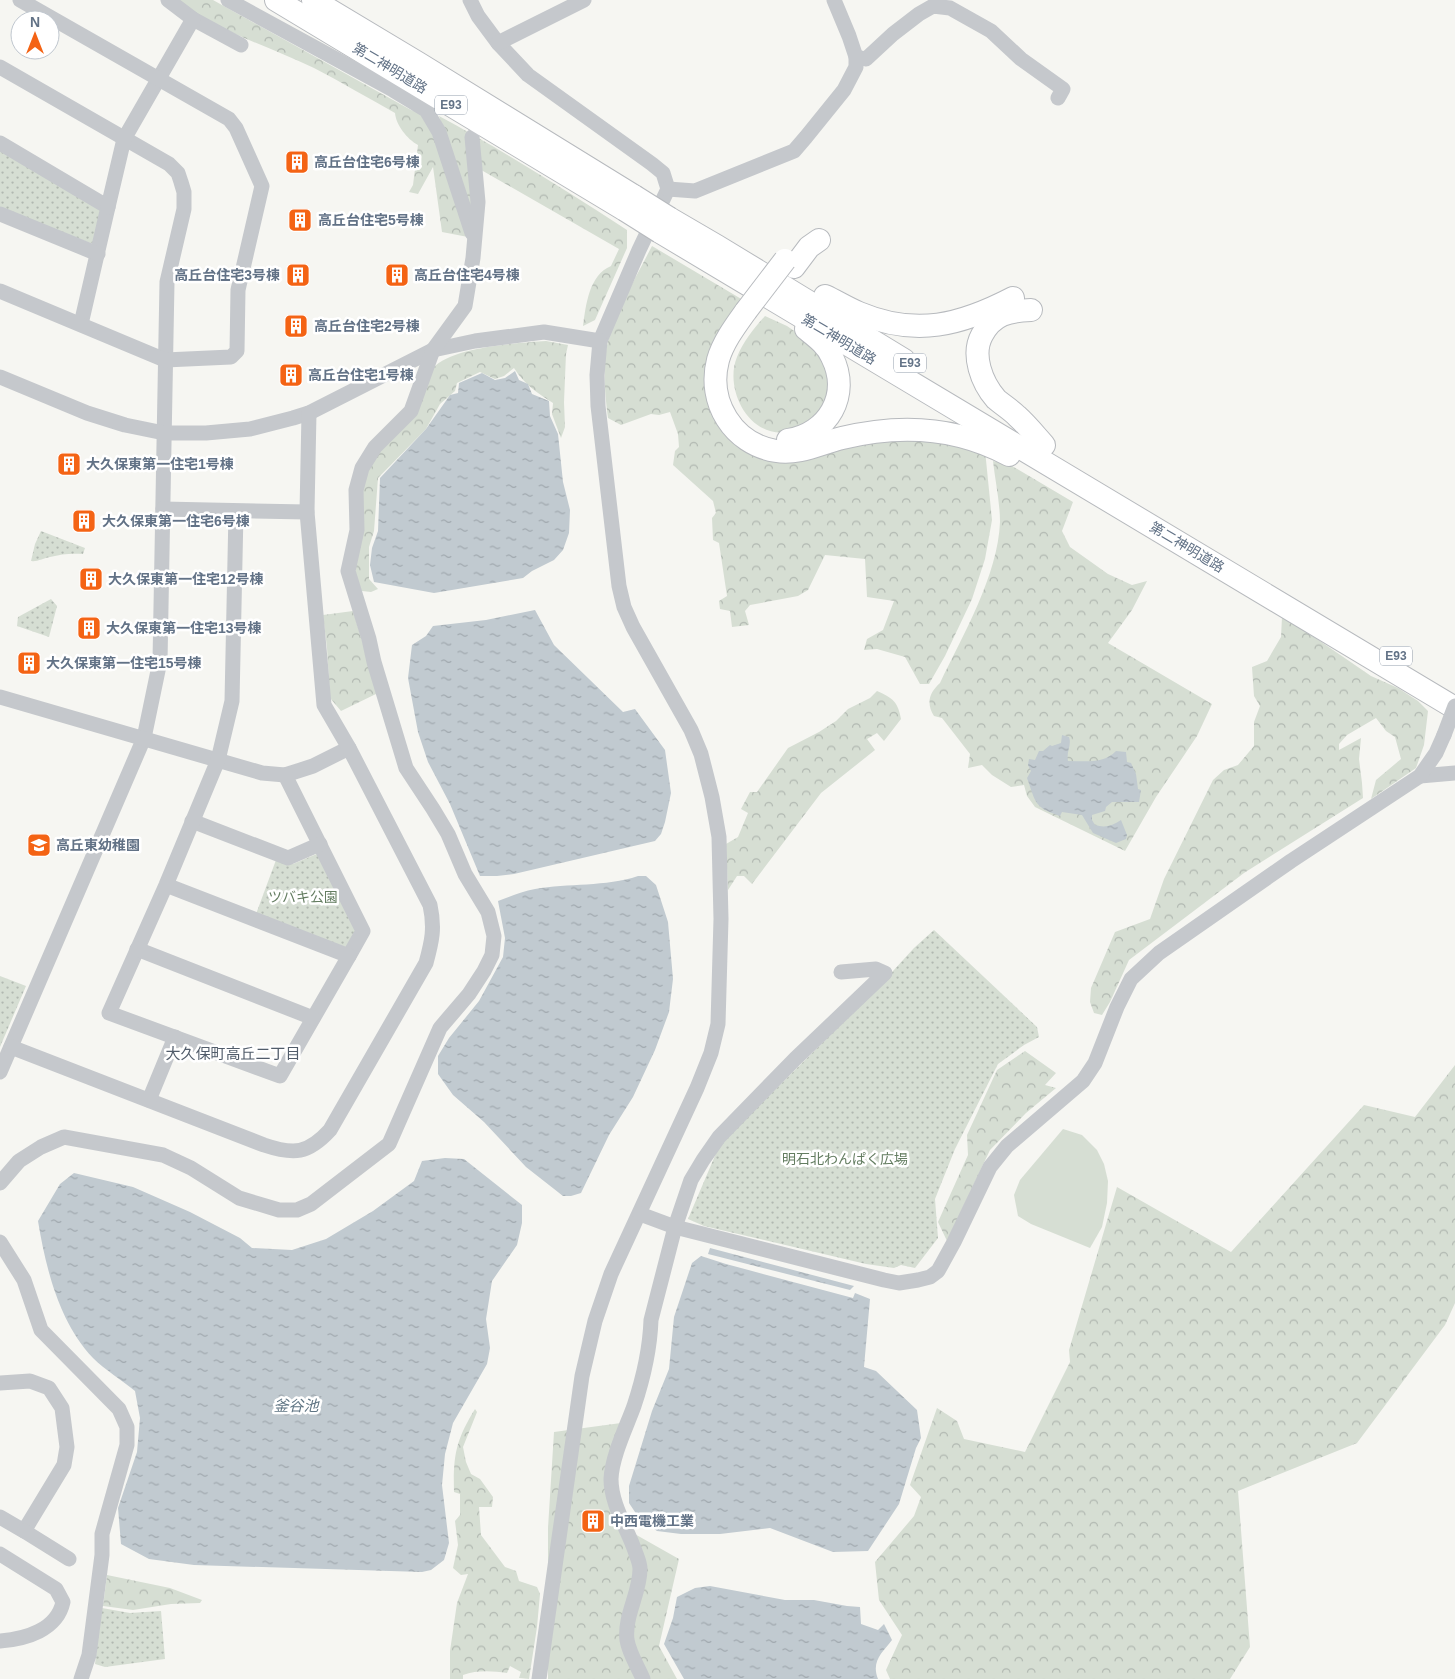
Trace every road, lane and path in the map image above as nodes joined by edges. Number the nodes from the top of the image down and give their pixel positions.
1 (20, 0) edge
2 (168, 0) edge
3 (228, 0) edge
4 (276, 0) edge
5 (313, 0) edge
6 (470, 0) edge
7 (584, 0) edge
8 (834, 0) edge
9 (193, 19) junction
10 (498, 43) junction
11 (241, 45) dead end
12 (856, 58) junction
13 (0, 67) edge
14 (158, 78) junction
15 (1058, 98) dead end
16 (472, 137) dead end
17 (124, 139) junction
18 (0, 143) edge
19 (668, 189) junction
20 (630, 203) junction
21 (108, 207) junction
22 (0, 214) edge
23 (665, 225) junction
24 (812, 238) dead end
25 (474, 239) junction
26 (718, 246) junction
27 (98, 254) junction
28 (0, 291) edge
29 (1013, 298) dead end
30 (780, 303) junction
31 (1031, 310) dead end
32 (751, 314) junction
33 (81, 324) junction
34 (600, 342) junction
35 (433, 350) junction
36 (164, 360) junction
37 (0, 377) edge
38 (308, 413) junction
39 (164, 433) junction
40 (1044, 445) junction
41 (163, 509) junction
42 (236, 512) junction
43 (307, 512) junction
44 (1144, 519) junction
45 (1339, 630) junction
46 (1455, 692) edge
47 (0, 698) edge
48 (1455, 707) edge
49 (144, 738) junction
50 (349, 748) junction
51 (218, 760) junction
52 (1455, 773) edge
53 (286, 775) junction
54 (1420, 776) junction
55 (192, 821) junction
56 (320, 844) junction
57 (166, 885) junction
58 (137, 949) junction
59 (349, 956) junction
60 (841, 972) dead end
61 (314, 1018) junction
62 (175, 1037) junction
63 (11, 1047) junction
64 (0, 1072) edge
65 (149, 1100) junction
66 (0, 1183) edge
67 (640, 1214) junction
68 (675, 1227) junction
69 (0, 1242) edge
70 (0, 1383) edge
71 (0, 1517) edge
72 (24, 1531) junction
73 (0, 1554) edge
74 (70, 1559) dead end
75 (0, 1641) edge
76 (81, 1679) edge
77 (539, 1679) edge
78 (643, 1679) edge

1 - 14 street
2 - 9 street
3 - 25 street
4 - 20 highway, 第二神明道路 / E93
5 - 20 highway, 第二神明道路 / E93
6 - 10 street
7 - 10 street
8 - 12 street
9 - 11 street
9 - 14 street
10 - 19 street
12 - 15 street
12 - 19 street
13 - 17 street
14 - 17 street
14 - 36 street
16 - 25 street
17 - 21 street
17 - 36 street
18 - 21 street
19 - 34 street
20 - 23 highway, 第二神明道路 / E93, bridge
21 - 27 street
22 - 27 street
23 - 26 highway, 第二神明道路 / E93
23 - 30 highway, 第二神明道路 / E93
24 - 32 highway
25 - 35 street
26 - 29 highway
26 - 40 highway, 第二神明道路 / E93
27 - 33 street
28 - 33 street
30 - 32 highway
30 - 44 highway, 第二神明道路 / E93
31 - 40 highway
32 - 44 highway
33 - 36 street
34 - 35 street
34 - 67 street
35 - 38 street
35 - 66 street
36 - 39 street
37 - 39 street
38 - 39 street
38 - 43 street
39 - 41 street
40 - 44 highway, 第二神明道路 / E93
41 - 42 street
41 - 49 street
42 - 43 street
42 - 51 street
43 - 50 street
44 - 45 highway, 第二神明道路 / E93
44 - 45 highway, 第二神明道路 / E93
45 - 46 highway, 第二神明道路 / E93
45 - 48 highway, 第二神明道路 / E93
47 - 49 street
48 - 54 street, bridge
49 - 51 street
49 - 63 street
50 - 53 street
50 - 65 street
51 - 53 street
51 - 55 street
52 - 54 street
53 - 56 street
54 - 68 street
55 - 56 street
55 - 57 street
56 - 59 street
57 - 58 street
57 - 59 street
58 - 61 street
58 - 62 street
59 - 61 street
60 - 68 street
61 - 62 street
62 - 65 street
63 - 64 street
63 - 65 street
67 - 68 street
67 - 77 street
68 - 78 street
69 - 76 street
70 - 72 street
71 - 72 street
72 - 74 street
73 - 75 street

